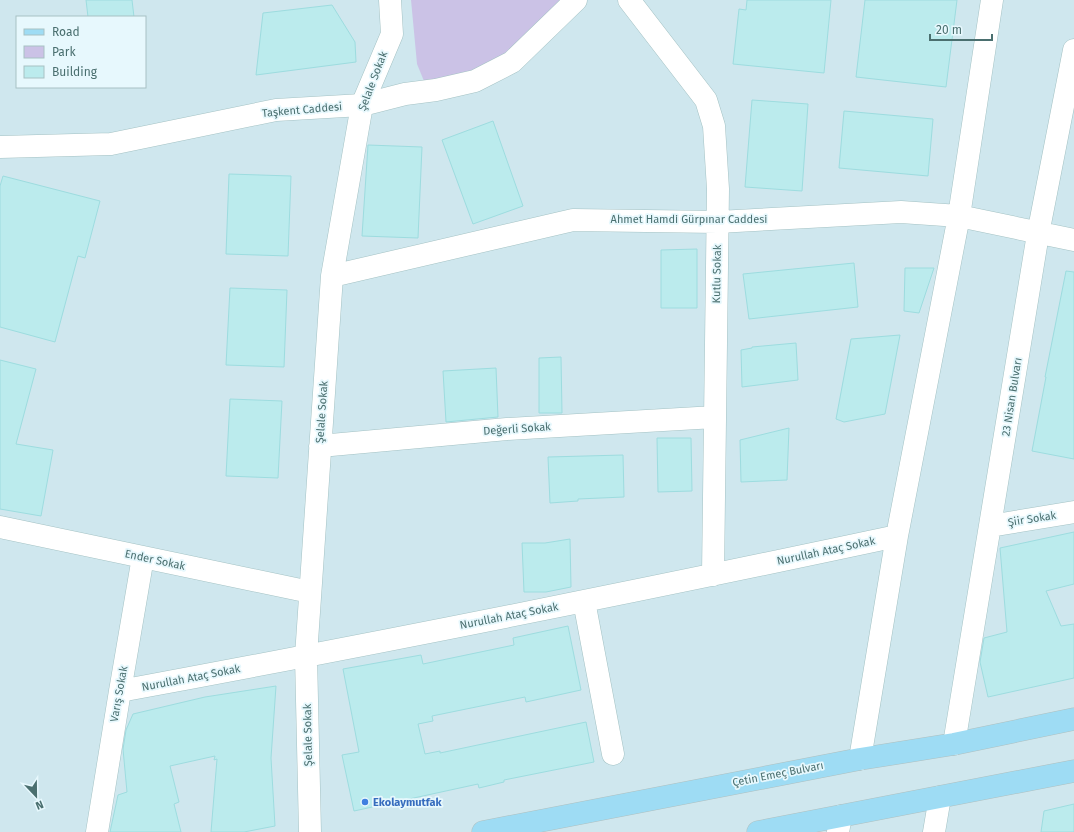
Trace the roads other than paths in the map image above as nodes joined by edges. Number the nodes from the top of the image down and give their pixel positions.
1 (390, 0) edge
2 (576, 0) edge
3 (629, 0) edge
4 (992, 0) edge
5 (1074, 50) edge
6 (362, 105) junction
7 (0, 147) edge
8 (958, 216) junction
9 (718, 222) junction
10 (1038, 234) junction
11 (1074, 240) edge
12 (332, 276) junction
13 (715, 416) junction
14 (320, 446) junction
15 (1074, 512) edge
16 (990, 526) junction
17 (0, 527) edge
18 (898, 536) junction
19 (144, 557) junction
20 (713, 575) junction
21 (310, 592) junction
22 (584, 601) junction
23 (306, 656) junction
24 (120, 691) junction
25 (1074, 719) edge
26 (954, 744) junction
27 (613, 754) dead end
28 (860, 759) junction
29 (1074, 771) edge
30 (940, 797) junction
31 (840, 824) edge
32 (97, 832) edge
33 (310, 832) edge
34 (483, 832) edge
35 (758, 832) edge
36 (934, 832) edge

1 - 6 street, Şelale Sokak
2 - 6 street, Taşkent Caddesi
3 - 9 street, Kutlu Sokak
4 - 8 street
5 - 10 street, 23 Nisan Bulvarı
6 - 7 street, Taşkent Caddesi
6 - 12 street, Şelale Sokak
8 - 9 street, Ahmet Hamdi Gürpınar Caddesi
8 - 10 street, Ahmet Hamdi Gürpınar Caddesi
8 - 18 street
9 - 12 street, Ahmet Hamdi Gürpınar Caddesi
9 - 13 street, Kutlu Sokak
10 - 11 street, Ahmet Hamdi Gürpınar Caddesi
10 - 16 street, 23 Nisan Bulvarı
12 - 14 street, Şelale Sokak
13 - 14 street, Değerli Sokak
13 - 20 street, Kutlu Sokak
14 - 21 street, Şelale Sokak
15 - 16 street, Şiir Sokak
16 - 26 street, 23 Nisan Bulvarı
17 - 19 street, Ender Sokak
18 - 20 street, Nurullah Ataç Sokak
18 - 28 street
19 - 21 street, Ender Sokak
19 - 24 street, Varış Sokak
20 - 22 street, Nurullah Ataç Sokak
21 - 23 street, Şelale Sokak
22 - 23 street, Nurullah Ataç Sokak
22 - 27 street
23 - 24 street, Nurullah Ataç Sokak
23 - 33 street, Şelale Sokak
24 - 32 street, Varış Sokak
25 - 26 main road, Çetin Emeç Bulvarı
26 - 28 main road, Çetin Emeç Bulvarı
28 - 34 main road, Çetin Emeç Bulvarı
29 - 30 main road
30 - 31 main road
30 - 36 street
31 - 35 main road

